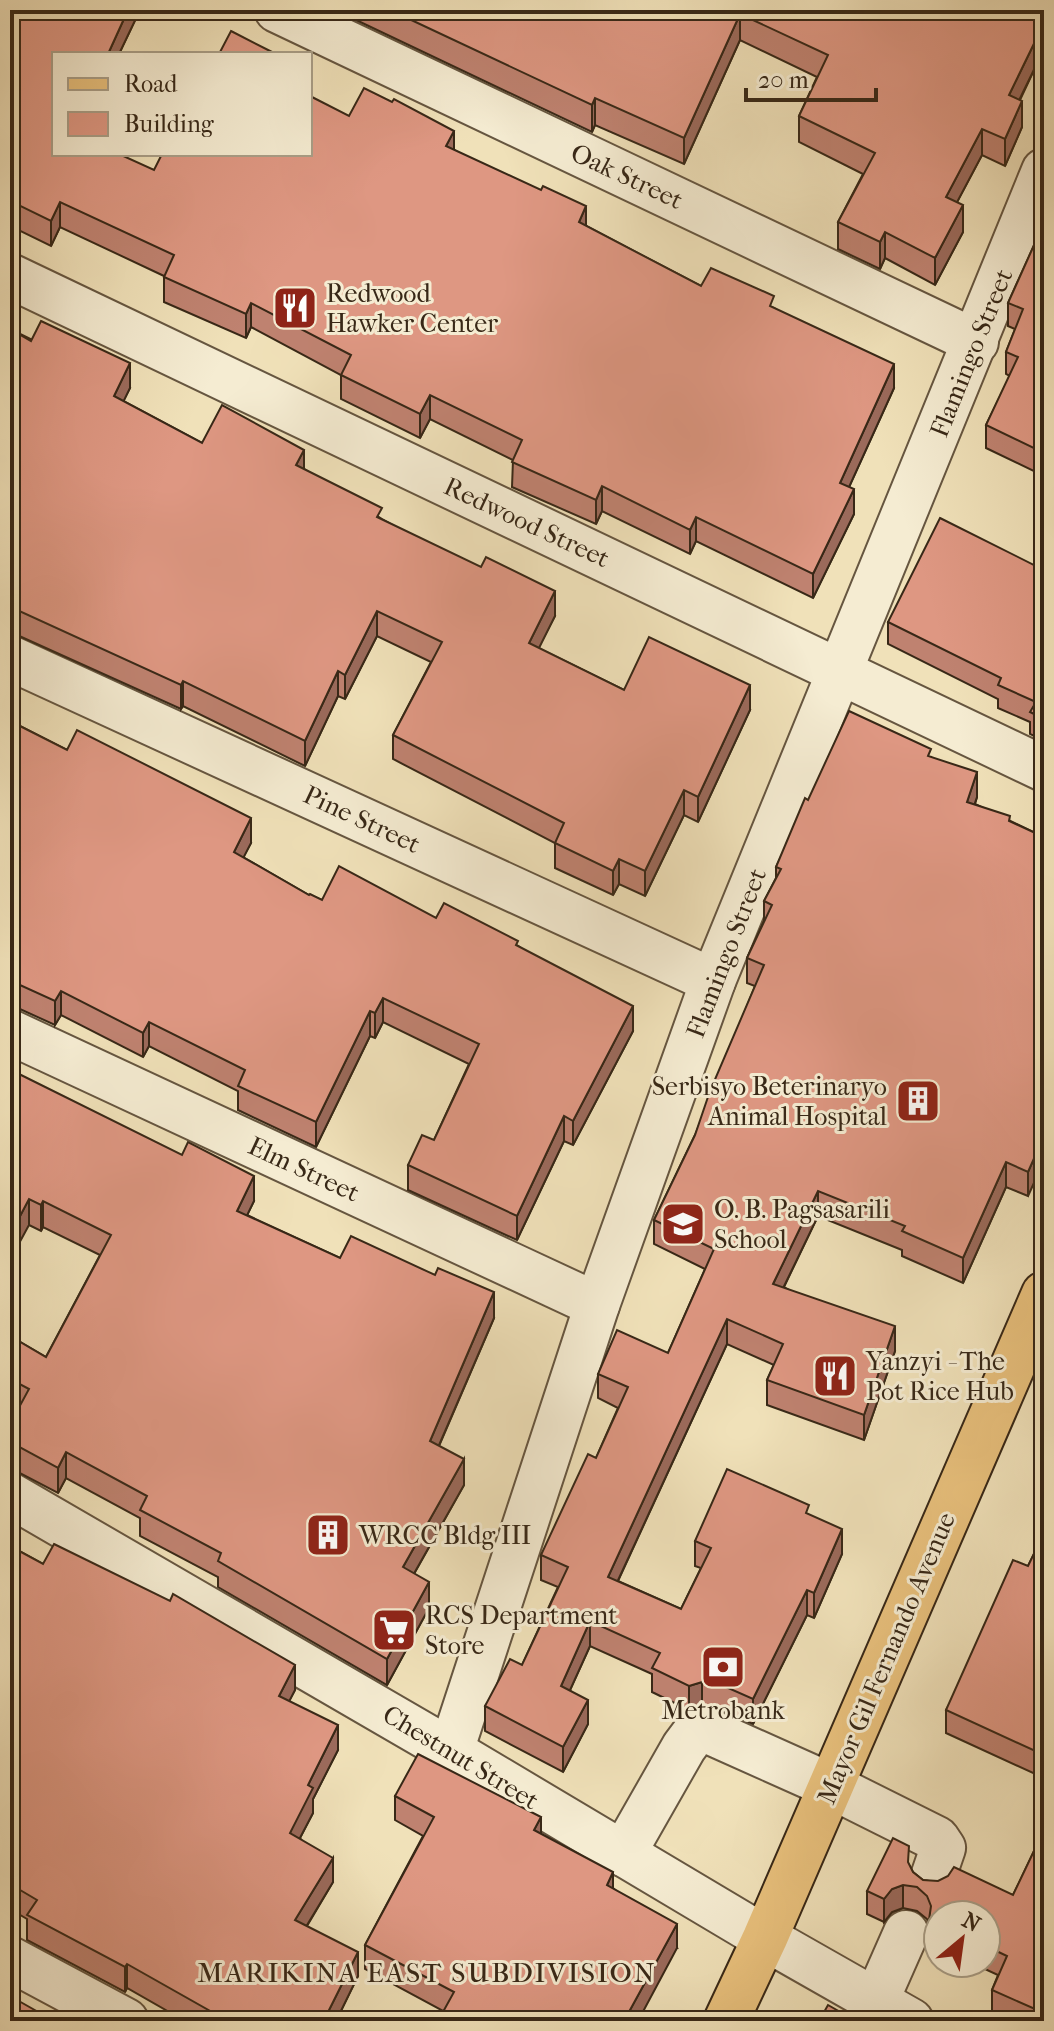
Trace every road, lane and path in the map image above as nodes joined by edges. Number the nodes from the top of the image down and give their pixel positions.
1 (277, 10) edge
2 (1044, 171) edge
3 (10, 276) edge
4 (976, 342) junction
5 (10, 658) edge
6 (840, 672) junction
7 (1044, 769) edge
8 (713, 981) junction
9 (10, 1032) edge
10 (1044, 1294) edge
11 (597, 1305) junction
12 (10, 1495) edge
13 (451, 1751) junction
14 (831, 1786) junction
15 (623, 1854) junction
16 (932, 1880) edge
17 (906, 1933) dead end
18 (765, 1938) junction
19 (10, 1959) edge
20 (893, 2011) edge
21 (126, 2021) edge
22 (726, 2021) edge

1 - 4 street, Oak Street
2 - 4 street, Flamingo Street
3 - 6 street, Redwood Street
4 - 6 street, Flamingo Street
5 - 8 street, Pine Street
6 - 7 street, Redwood Street
6 - 8 street, Flamingo Street
8 - 11 street, Flamingo Street
9 - 11 street, Elm Street
10 - 14 main road, Mayor Gil Fernando Avenue
11 - 13 street, Flamingo Street
12 - 13 street, Chestnut Street
13 - 15 street, Chestnut Street
14 - 15 street
14 - 16 street
14 - 18 main road, Mayor Gil Fernando Avenue
15 - 18 street, Chestnut Street
17 - 20 street
18 - 20 street, Chestnut Street
18 - 22 main road, Mayor Gil Fernando Avenue
19 - 21 street

